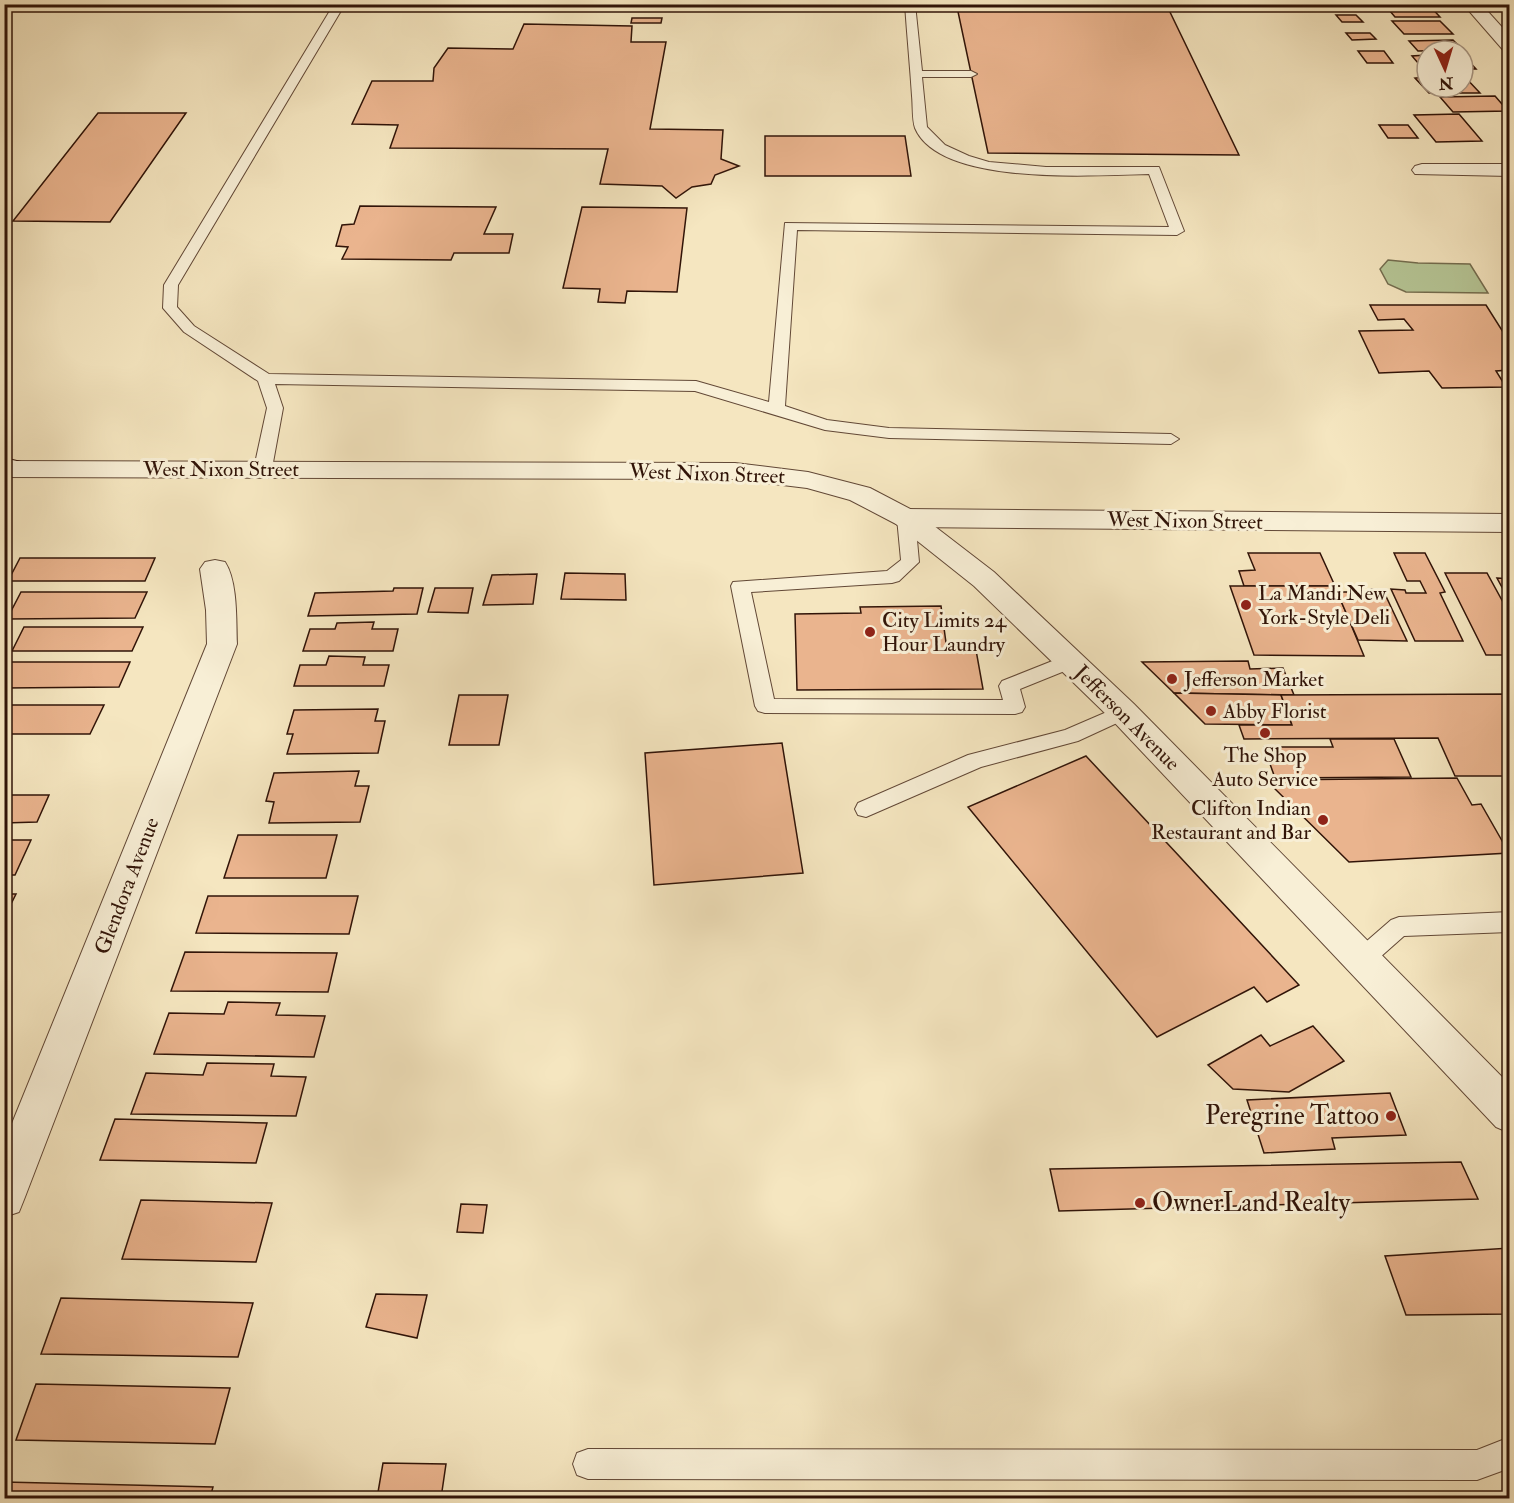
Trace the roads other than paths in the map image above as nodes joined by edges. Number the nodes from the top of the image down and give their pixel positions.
1 (340, 4) edge
2 (910, 4) edge
3 (1471, 4) edge
4 (1509, 47) edge
5 (916, 74) junction
6 (971, 74) dead end
7 (1422, 170) dead end
8 (1509, 170) edge
9 (265, 379) junction
10 (777, 409) junction
11 (1172, 440) dead end
12 (7, 468) edge
13 (263, 468) junction
14 (906, 518) junction
15 (1509, 523) edge
16 (215, 569) dead end
17 (1070, 661) junction
18 (1123, 711) junction
19 (866, 810) dead end
20 (1509, 922) edge
21 (1361, 960) junction
22 (1509, 1114) edge
23 (4, 1197) edge
24 (1509, 1452) edge
25 (588, 1464) dead end

1 - 9 lane
2 - 5 lane
3 - 4 street
5 - 6 lane
5 - 10 lane
7 - 8 street
9 - 10 lane
9 - 13 lane
10 - 11 lane
12 - 13 street, West Nixon Street
13 - 14 street, West Nixon Street
14 - 15 street, West Nixon Street
14 - 17 street, Jefferson Avenue
14 - 17 lane
16 - 23 street, Glendora Avenue
17 - 18 street, Jefferson Avenue
18 - 19 lane
18 - 21 street, Jefferson Avenue
20 - 21 lane
21 - 22 street, Jefferson Avenue
24 - 25 lane

